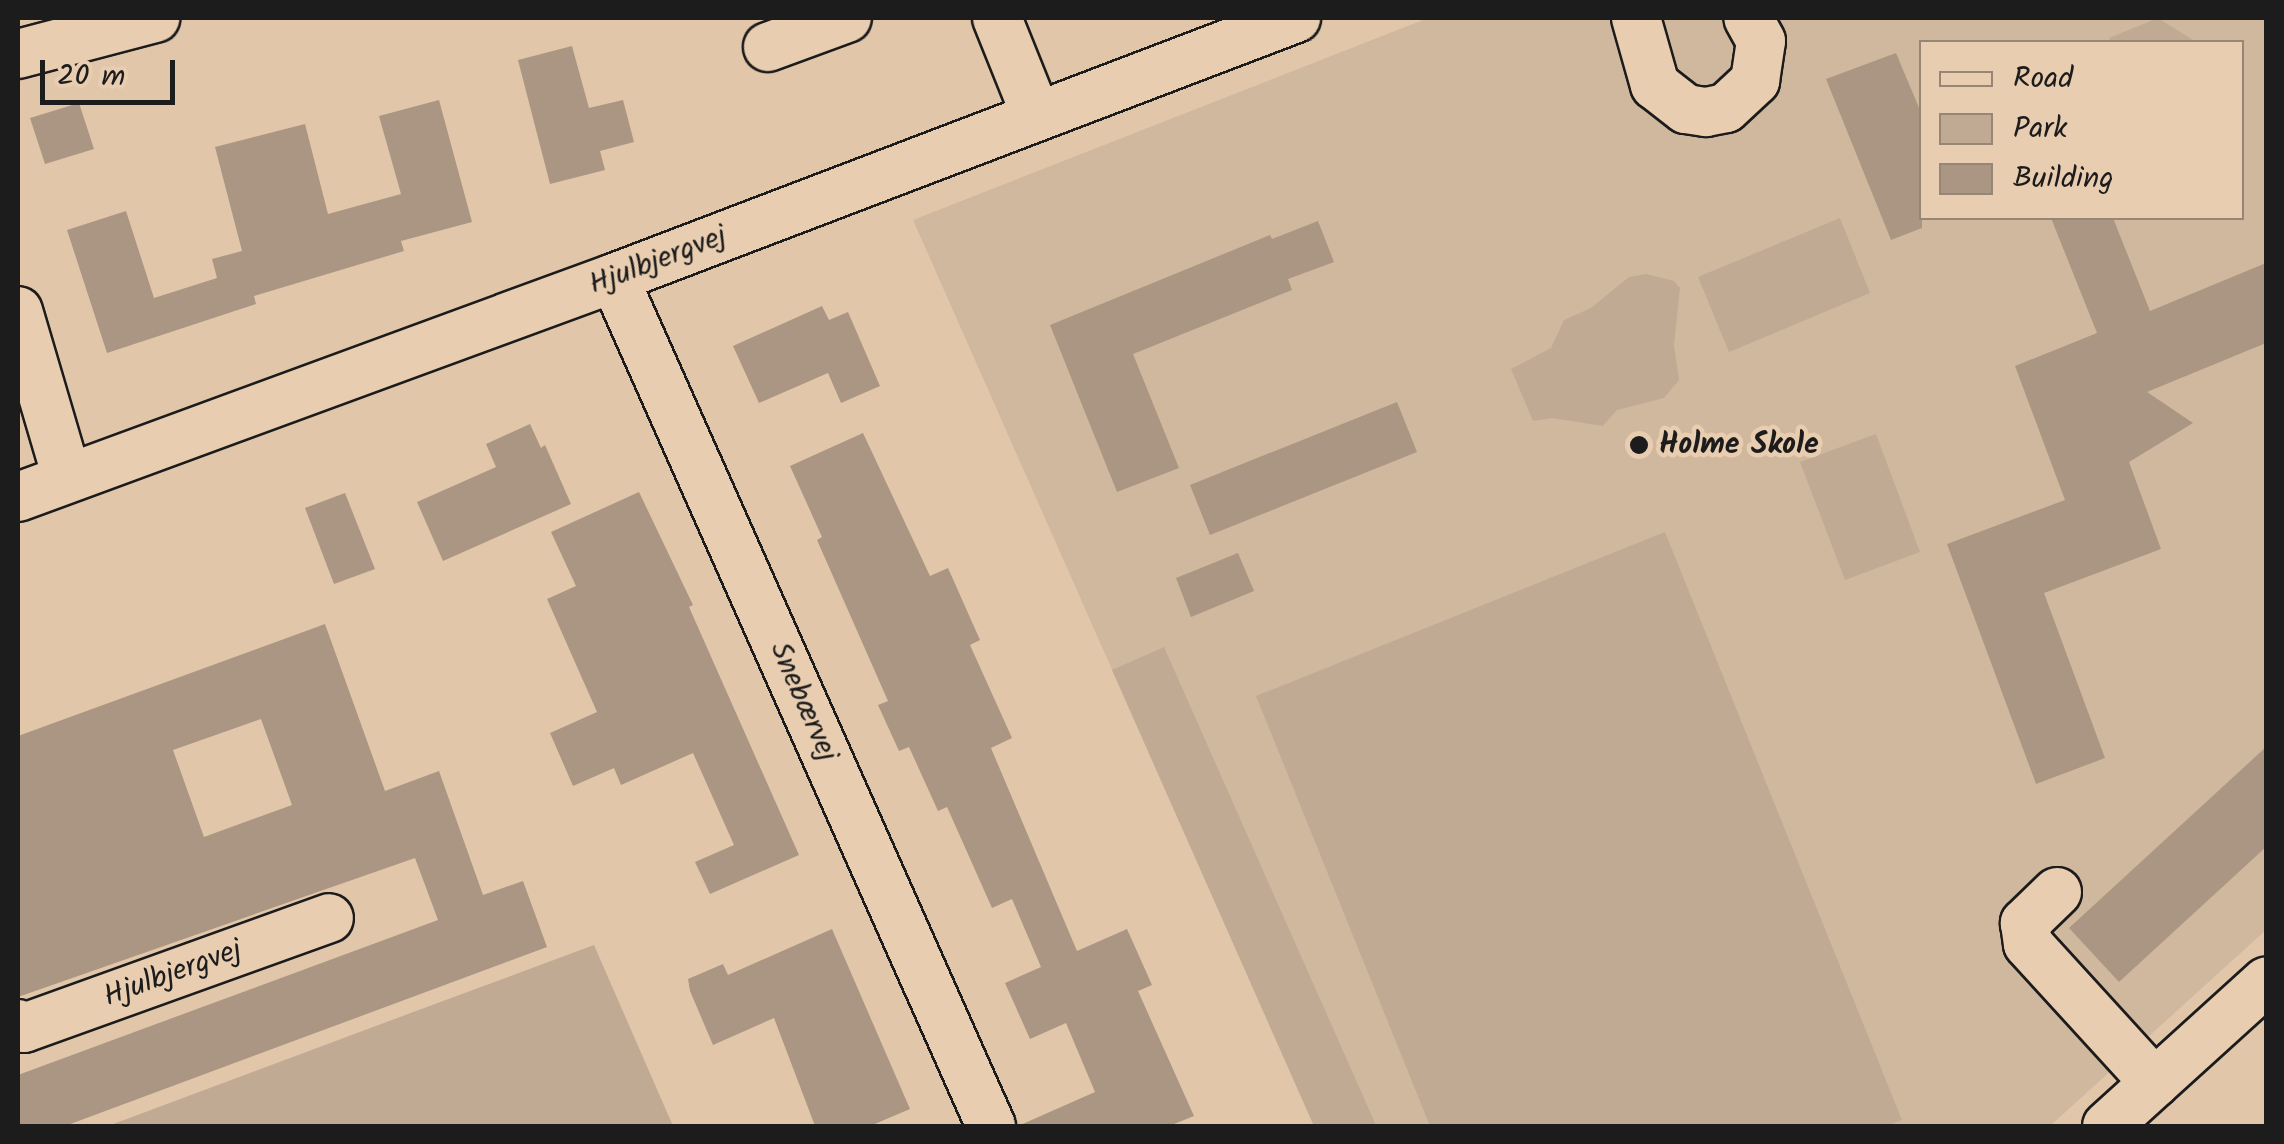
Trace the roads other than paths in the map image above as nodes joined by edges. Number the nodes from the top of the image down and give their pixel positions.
1 (155, 18) edge
2 (848, 18) edge
3 (997, 18) edge
4 (1296, 18) edge
5 (1636, 18) edge
6 (1748, 18) edge
7 (768, 47) dead end
8 (18, 54) edge
9 (1036, 115) junction
10 (614, 278) junction
11 (18, 311) edge
12 (67, 477) junction
13 (18, 497) edge
14 (2057, 892) dead end
15 (329, 918) dead end
16 (2266, 982) edge
17 (18, 1024) edge
18 (2155, 1083) junction
19 (990, 1126) edge
20 (2107, 1126) edge

1 - 8 street
2 - 7 street
3 - 9 street
4 - 9 street, Hjulbjergvej
5 - 6 street
9 - 10 street, Hjulbjergvej
10 - 12 street, Hjulbjergvej
10 - 19 street, Snebærvej
11 - 12 street
12 - 13 street, Hjulbjergvej
14 - 18 street
15 - 17 street, Hjulbjergvej
16 - 18 street
18 - 20 street

